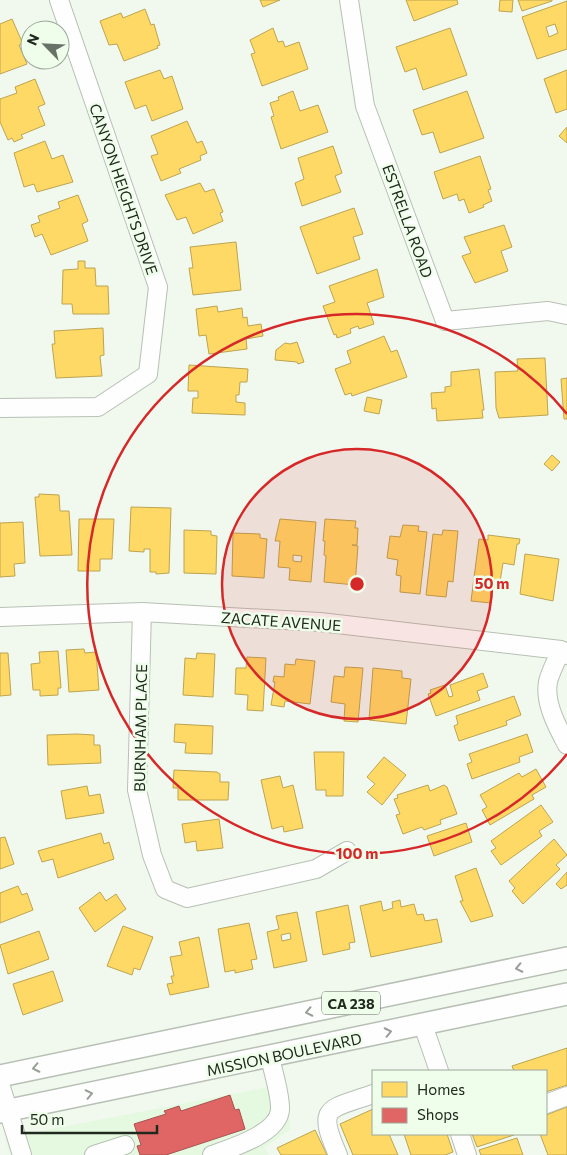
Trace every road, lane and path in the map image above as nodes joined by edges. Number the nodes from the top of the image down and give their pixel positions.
1 (59, 0) edge
2 (349, 0) edge
3 (567, 315) edge
4 (0, 408) edge
5 (142, 612) junction
6 (0, 617) edge
7 (564, 652) edge
8 (567, 745) edge
9 (348, 850) dead end
10 (567, 958) edge
11 (567, 994) edge
12 (423, 1025) junction
13 (270, 1057) junction
14 (438, 1070) edge
15 (0, 1076) edge
16 (0, 1084) edge
17 (372, 1094) edge
18 (567, 1096) edge
19 (547, 1104) edge
20 (4, 1112) edge
21 (460, 1135) edge
22 (126, 1145) dead end
23 (241, 1150) edge
24 (22, 1155) edge
25 (94, 1155) edge
26 (212, 1155) edge
27 (338, 1155) edge
28 (467, 1155) edge

1 - 4 street, CANYON HEIGHTS DRIVE
2 - 3 street, ESTRELLA ROAD
5 - 6 street, ZACATE AVENUE
5 - 7 street, ZACATE AVENUE
5 - 9 street, BURNHAM PLACE
7 - 8 street, ZACATE AVENUE
10 -> 15 main road, CA 238
11 - 12 main road, MISSION BOULEVARD / CA 238
13 -> 12 main road, MISSION BOULEVARD / CA 238
12 - 14 street
20 -> 13 main road, MISSION BOULEVARD / CA 238
13 - 23 street
16 - 20 street
17 - 27 street
18 - 19 street
20 - 24 street
21 - 28 street
22 - 25 street
23 - 26 street

